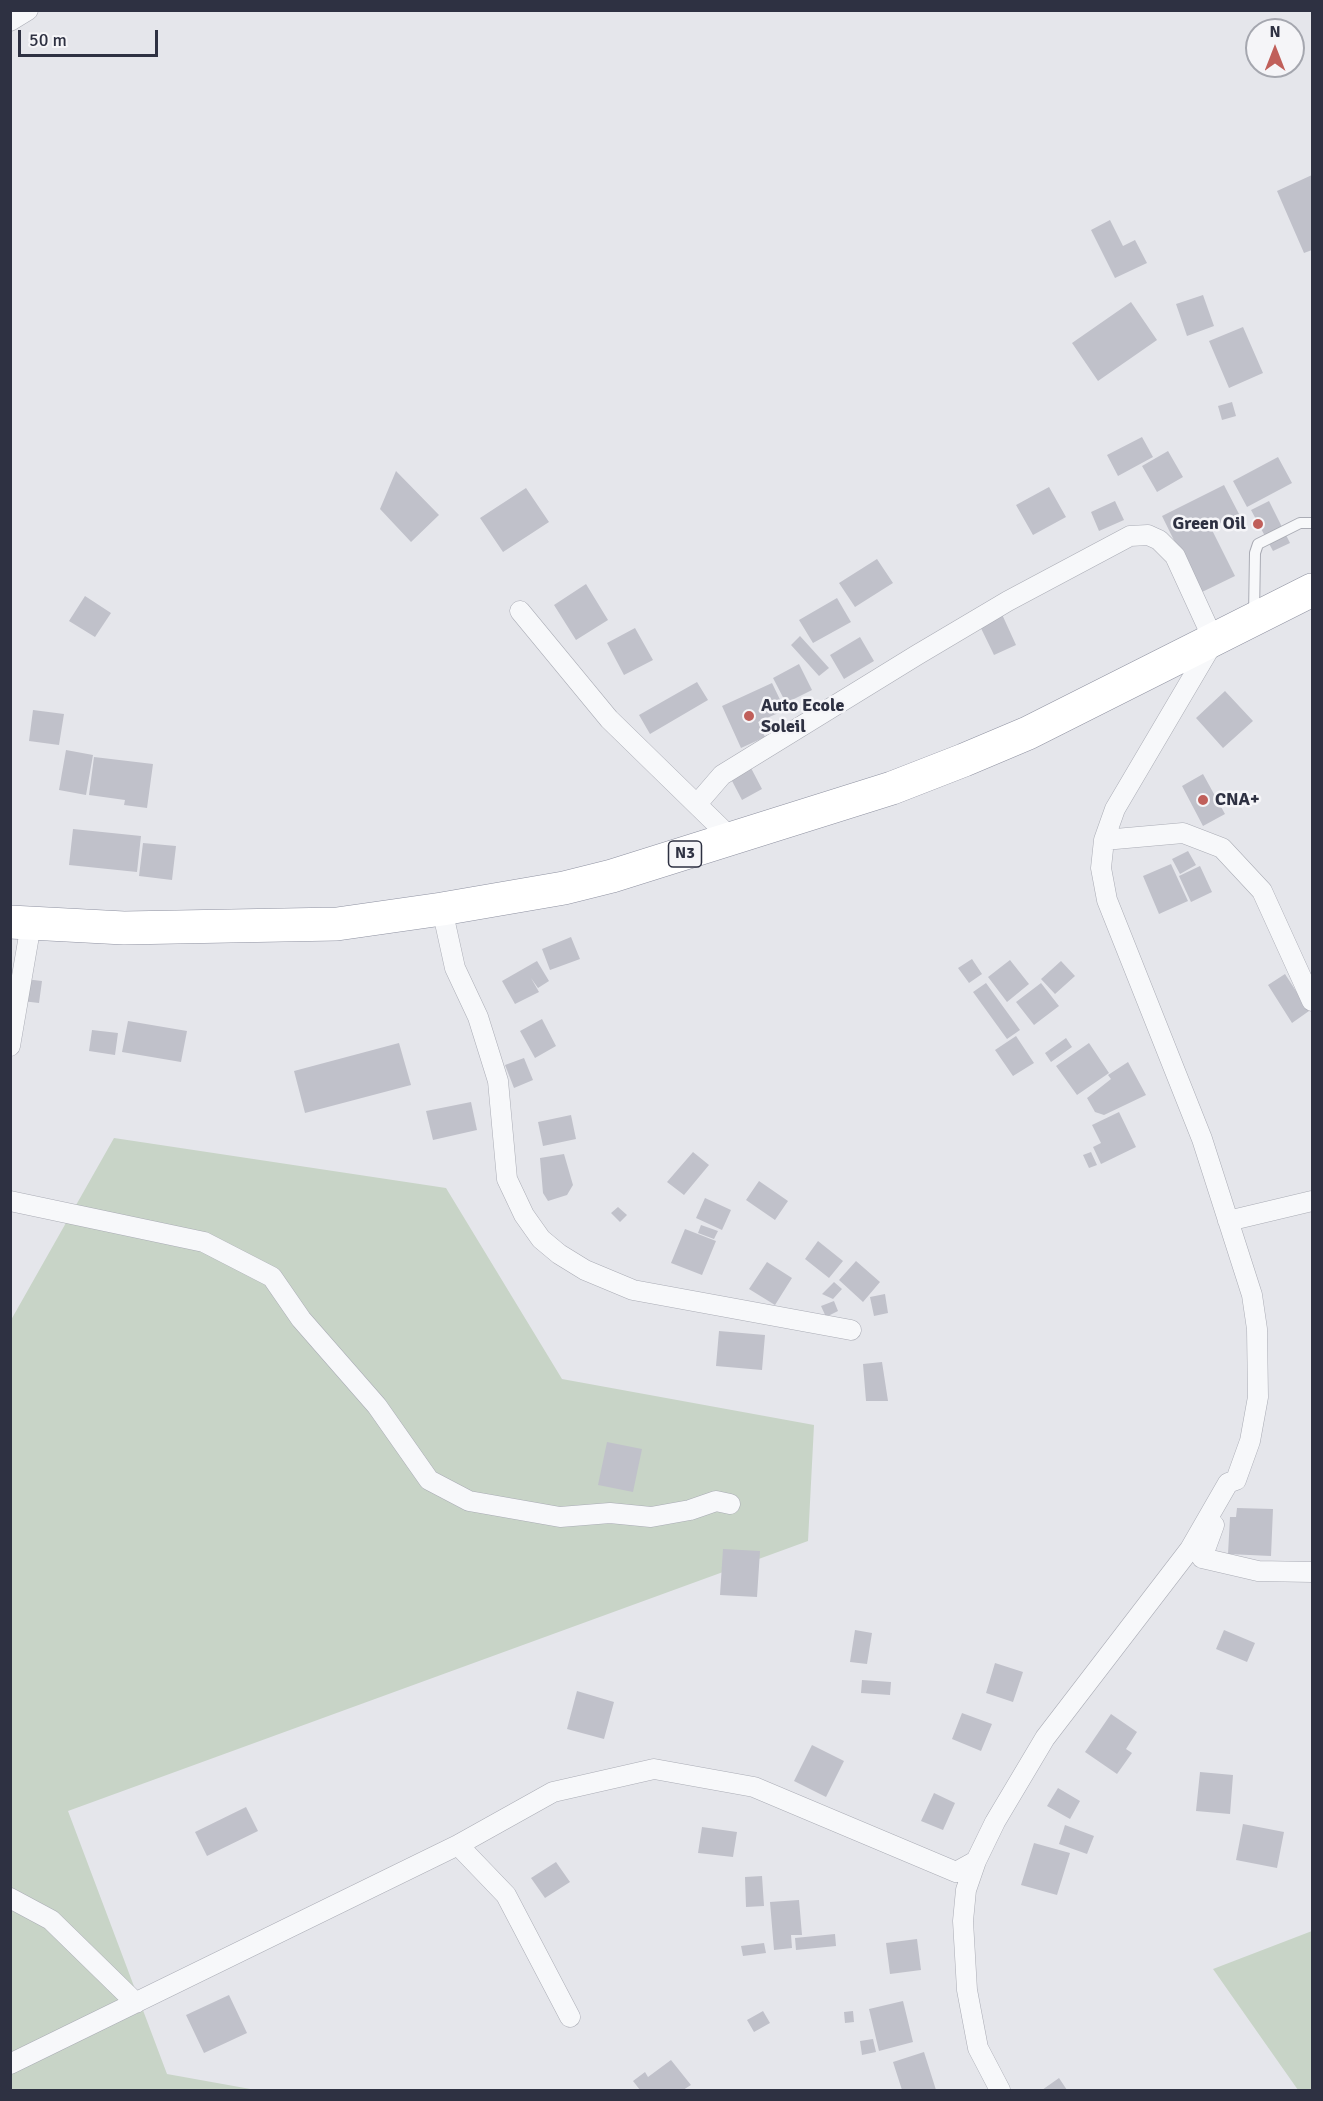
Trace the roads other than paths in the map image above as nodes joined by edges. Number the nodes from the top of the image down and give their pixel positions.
1 (28, 10) edge
2 (10, 21) edge
3 (1312, 523) edge
4 (1312, 590) edge
5 (520, 611) dead end
6 (1253, 621) junction
7 (1214, 641) junction
8 (697, 804) junction
9 (732, 839) junction
10 (1104, 840) junction
11 (442, 909) junction
12 (21, 923) edge
13 (1312, 1001) edge
14 (10, 1046) edge
15 (10, 1201) edge
16 (1312, 1201) edge
17 (1228, 1221) junction
18 (851, 1330) dead end
19 (1228, 1483) junction
20 (730, 1504) dead end
21 (1312, 1572) edge
22 (458, 1845) junction
23 (976, 1861) junction
24 (10, 1898) edge
25 (136, 2003) junction
26 (570, 2017) dead end
27 (10, 2064) edge
28 (1000, 2091) edge

1 - 2 street
3 - 6 lane
4 - 6 highway, N3
5 - 8 street
6 - 7 highway, N3
7 - 8 street
7 - 9 highway, N3
7 - 10 street
8 - 9 street
9 - 11 highway, N3
10 - 13 street
10 - 17 street
11 - 12 highway, N3
11 - 18 street
12 - 14 street
15 - 20 street
16 - 17 street
17 - 19 street
19 - 21 street
19 - 23 street
22 - 23 street
22 - 25 street
22 - 26 street
23 - 28 street
24 - 25 street
25 - 27 street

